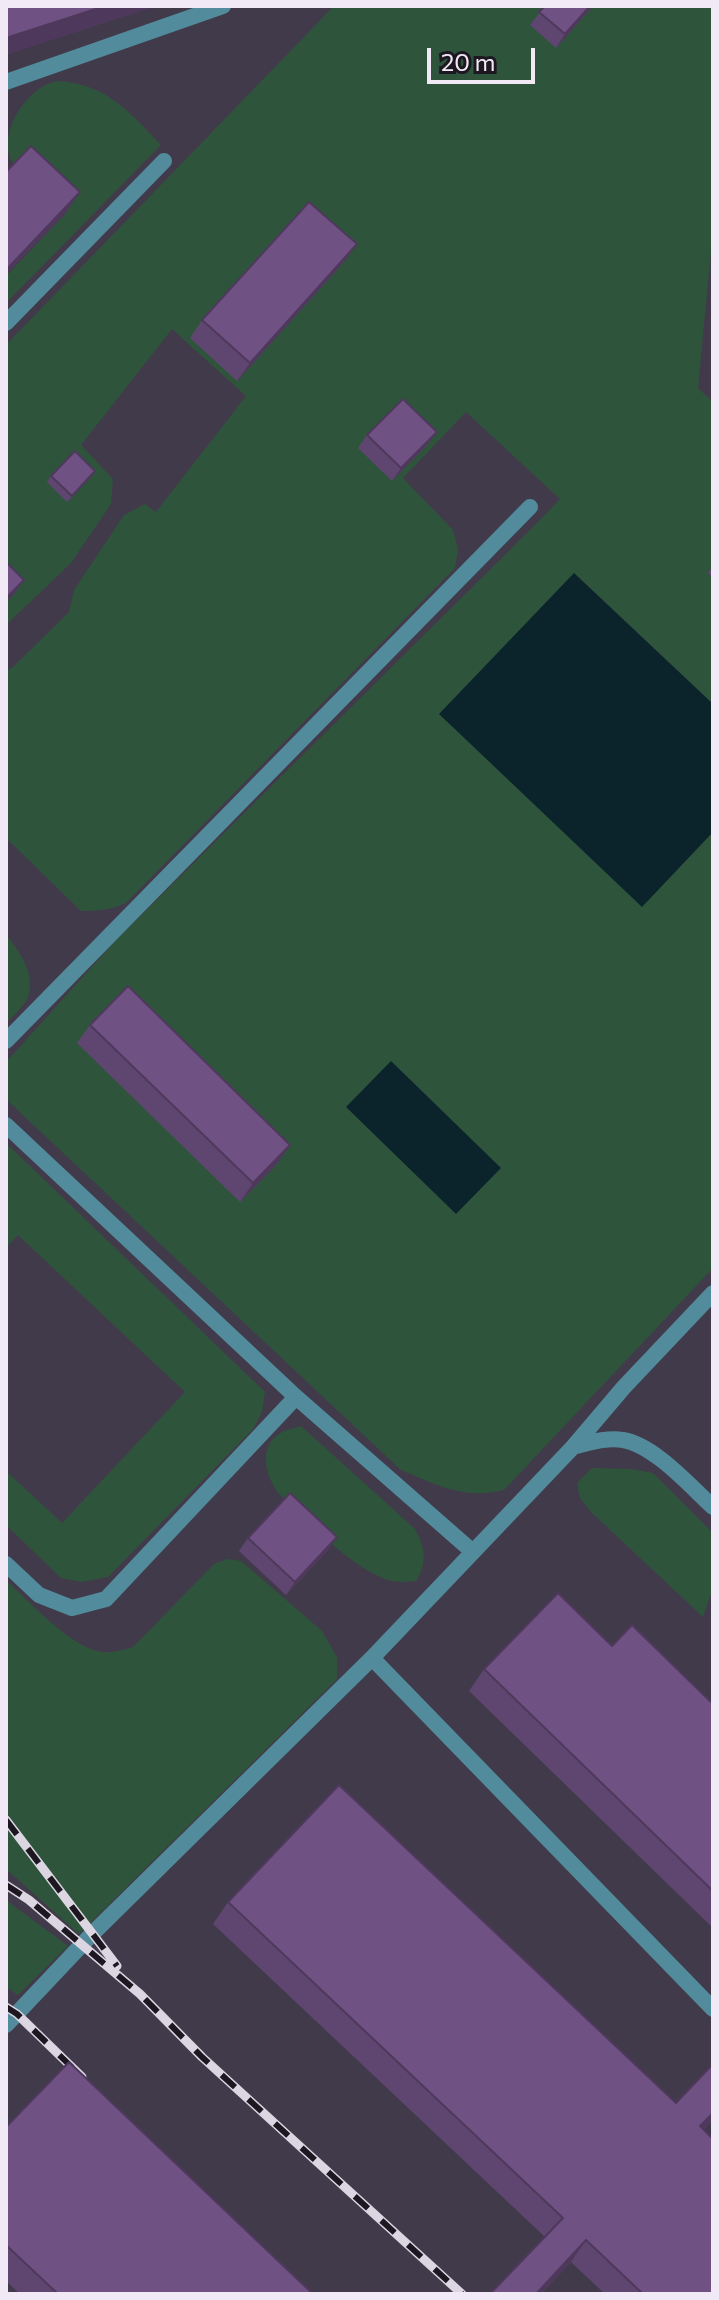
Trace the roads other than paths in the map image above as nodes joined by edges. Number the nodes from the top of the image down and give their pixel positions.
1 (223, 6) edge
2 (6, 82) edge
3 (164, 161) dead end
4 (6, 323) edge
5 (530, 507) dead end
6 (6, 1041) edge
7 (6, 1125) edge
8 (713, 1293) edge
9 (296, 1397) junction
10 (573, 1447) junction
11 (713, 1507) edge
12 (473, 1552) junction
13 (6, 1564) edge
14 (372, 1658) junction
15 (713, 2009) edge
16 (6, 2025) edge

1 - 2 lane
3 - 4 lane
5 - 6 lane
7 - 9 lane
8 - 10 lane
9 - 12 lane
9 - 13 lane
10 - 11 lane
10 - 12 lane
12 - 14 lane
14 - 15 lane
14 - 16 lane

